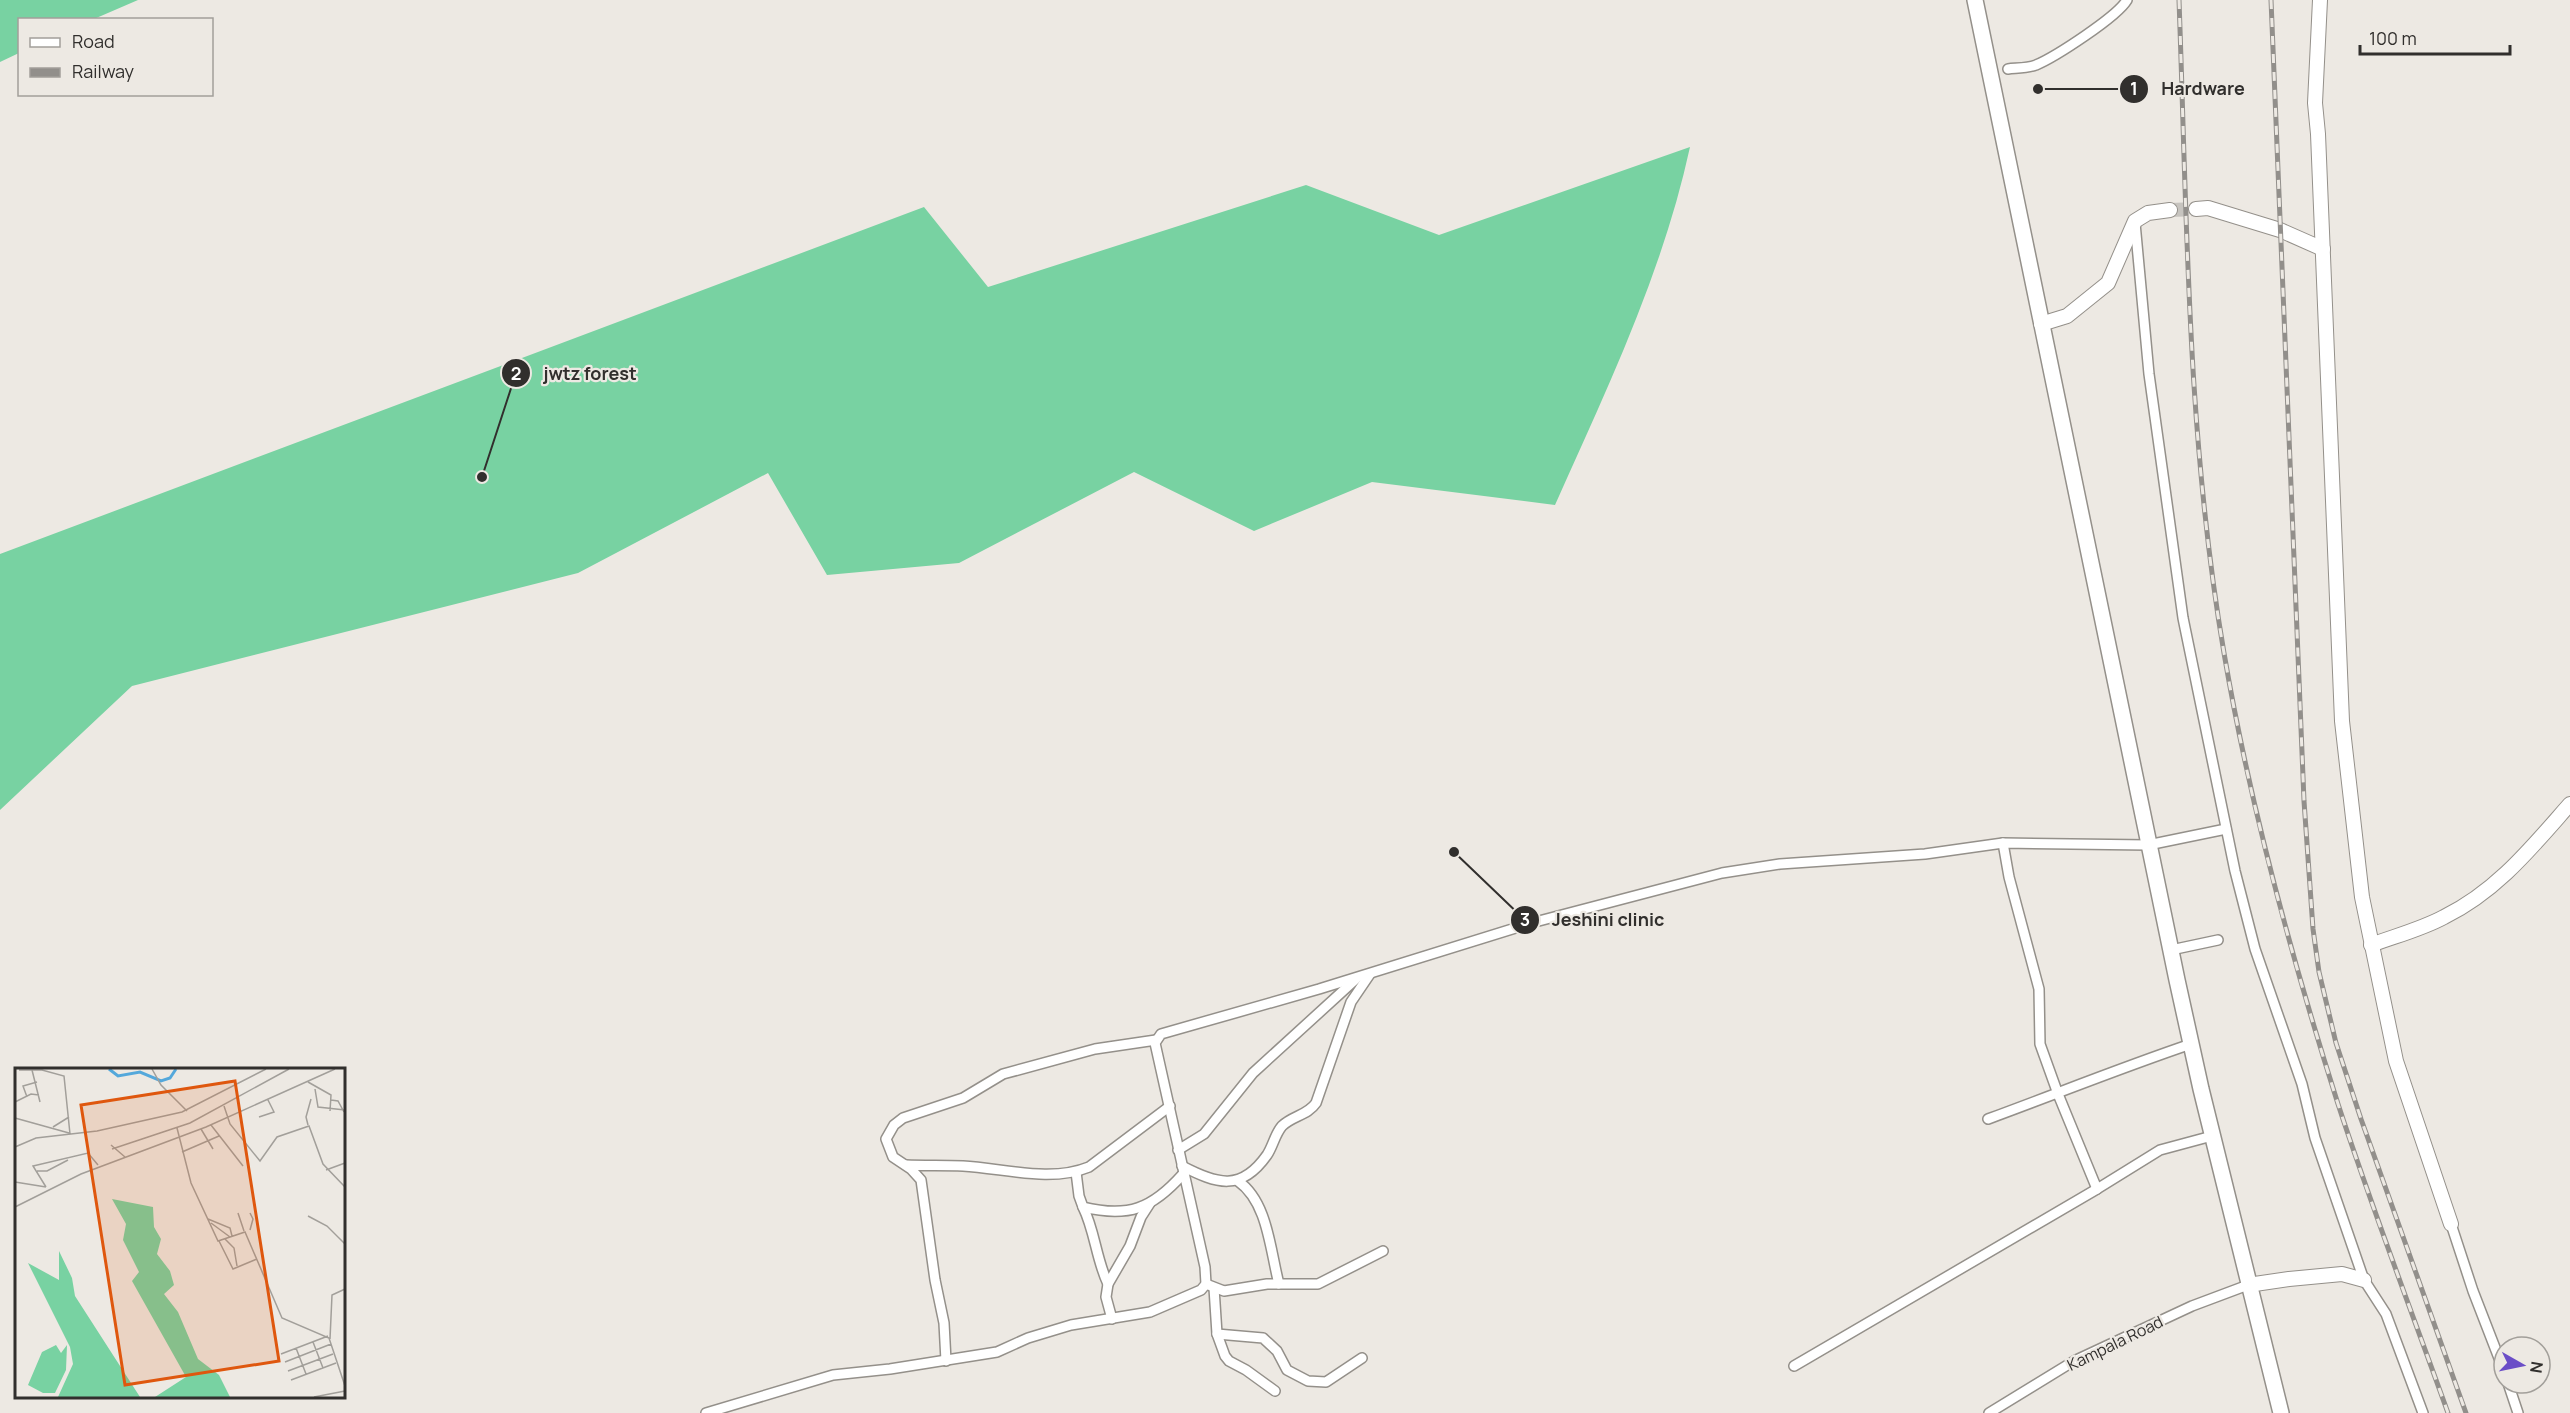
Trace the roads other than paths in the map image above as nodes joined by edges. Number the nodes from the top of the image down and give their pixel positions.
1 (1975, 0) edge
2 (2127, 0) edge
3 (2320, 0) edge
4 (2008, 69) dead end
5 (2196, 209) tunnel mouth
6 (2170, 210) tunnel mouth
7 (2135, 221) junction
8 (2323, 249) junction
9 (2041, 324) junction
10 (2570, 804) edge
11 (2226, 829) junction
12 (2003, 843) junction
13 (2148, 845) junction
14 (2218, 940) dead end
15 (2371, 945) junction
16 (2171, 950) junction
17 (1371, 974) junction
18 (1358, 977) junction
19 (1156, 1040) junction
20 (2191, 1044) junction
21 (2058, 1094) junction
22 (1170, 1106) junction
23 (1988, 1119) dead end
24 (2212, 1136) junction
25 (1178, 1150) junction
26 (905, 1165) junction
27 (1183, 1170) junction
28 (1076, 1172) junction
29 (1238, 1181) junction
30 (2097, 1190) junction
31 (1151, 1201) junction
32 (1083, 1207) junction
33 (2451, 1224) joint
34 (1383, 1251) dead end
35 (2364, 1280) junction
36 (1108, 1284) junction
37 (1279, 1284) junction
38 (2248, 1285) junction
39 (1210, 1286) junction
40 (1112, 1318) junction
41 (1217, 1334) junction
42 (2492, 1340) edge
43 (1362, 1358) dead end
44 (946, 1361) junction
45 (1794, 1366) dead end
46 (1275, 1391) dead end
47 (2512, 1395) edge
48 (706, 1413) edge
49 (1989, 1413) edge
50 (2281, 1413) edge
51 (2423, 1413) edge
52 (2518, 1413) edge

1 - 9 main road
2 - 4 street
3 - 8 street
5 - 8 street
6 - 7 street
7 - 9 street
7 - 11 street
8 - 15 street
9 - 13 main road
10 - 15 street
11 - 13 street
11 - 35 street
12 - 13 street
12 - 17 street
12 - 21 street
13 - 16 main road
14 - 16 street
15 - 33 street
16 - 20 main road
17 - 18 street
17 - 29 street
18 - 19 street
18 - 25 street
19 - 22 street
19 - 26 street
20 - 21 street
20 - 24 main road
21 - 23 street
21 - 30 street
22 - 25 street
22 - 28 street
24 - 30 street
24 - 38 main road
25 - 27 street
26 - 28 street
26 - 44 street
27 - 29 street
27 - 31 street
27 - 39 street
28 - 32 street
29 - 37 street
30 - 45 street
31 - 32 street
31 - 36 street
32 - 36 street
33 - 42 street
34 - 37 street
35 - 38 street
35 - 51 street
36 - 40 street
37 - 39 street
38 - 49 street, Kampala Road
38 - 50 main road
39 - 40 street
39 - 41 street
40 - 44 street
41 - 43 street
41 - 46 street
44 - 48 street
47 - 52 street

